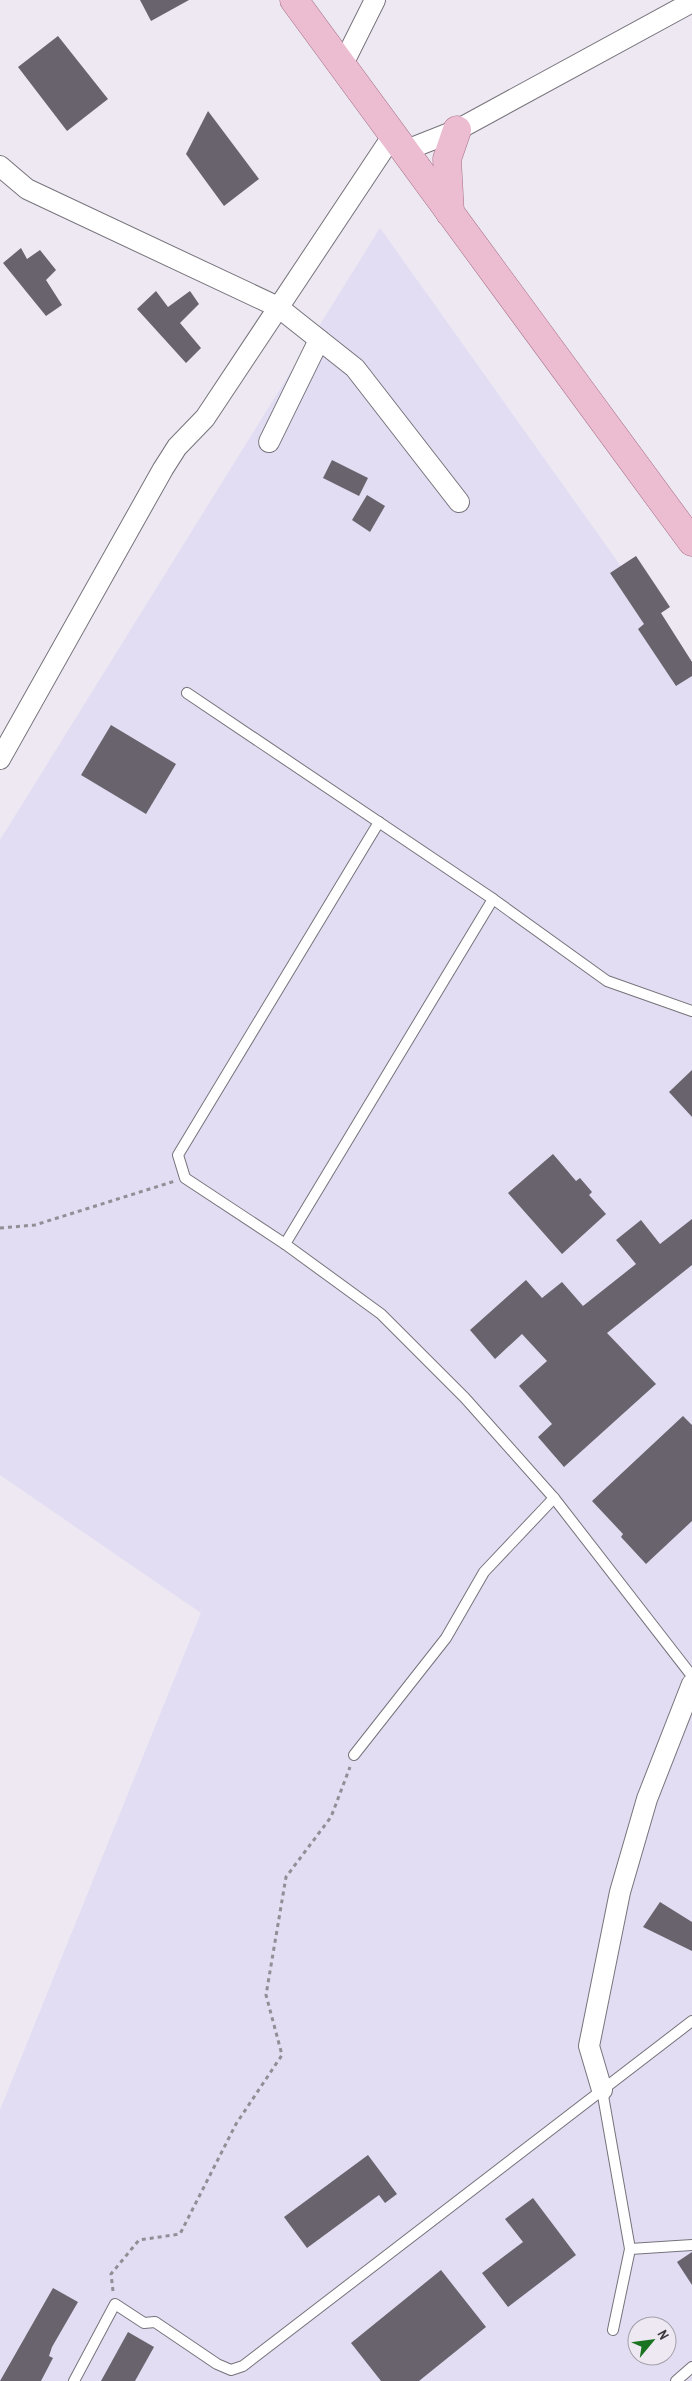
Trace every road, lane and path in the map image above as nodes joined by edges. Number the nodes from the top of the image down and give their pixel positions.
1 (294, 0) edge
2 (375, 0) edge
3 (692, 2) edge
4 (342, 66) junction
5 (457, 130) junction
6 (399, 143) junction
7 (0, 166) edge
8 (450, 214) junction
9 (278, 307) junction
10 (319, 340) junction
11 (269, 442) dead end
12 (459, 502) dead end
13 (692, 542) edge
14 (187, 694) dead end
15 (0, 759) edge
16 (379, 822) junction
17 (493, 899) junction
18 (692, 1011) edge
19 (185, 1178) junction
20 (0, 1228) edge
21 (285, 1244) junction
22 (554, 1498) junction
23 (692, 1676) edge
24 (692, 1684) edge
25 (354, 1755) joint
26 (692, 2021) edge
27 (602, 2090) junction
28 (692, 2245) edge
29 (630, 2249) junction
30 (115, 2304) junction
31 (613, 2330) dead end
32 (692, 2366) edge
33 (74, 2381) edge
34 (676, 2381) edge

1 - 4 main road
2 - 4 street
3 - 5 street
4 - 6 main road
5 - 6 street
5 - 8 main road
6 - 8 main road
6 - 9 street
7 - 9 street
8 - 13 main road
9 - 10 street
9 - 15 street
10 - 11 street
10 - 12 street
14 - 16 lane
16 - 17 lane
16 - 19 lane
17 - 18 lane
17 - 21 lane
19 - 20 path
19 - 21 lane
21 - 22 lane
22 - 23 lane
22 - 25 lane
24 - 27 street
25 - 30 path
26 - 27 lane
27 - 29 lane
27 - 30 lane
28 - 29 lane
29 - 31 lane
30 - 33 lane
32 - 34 lane

